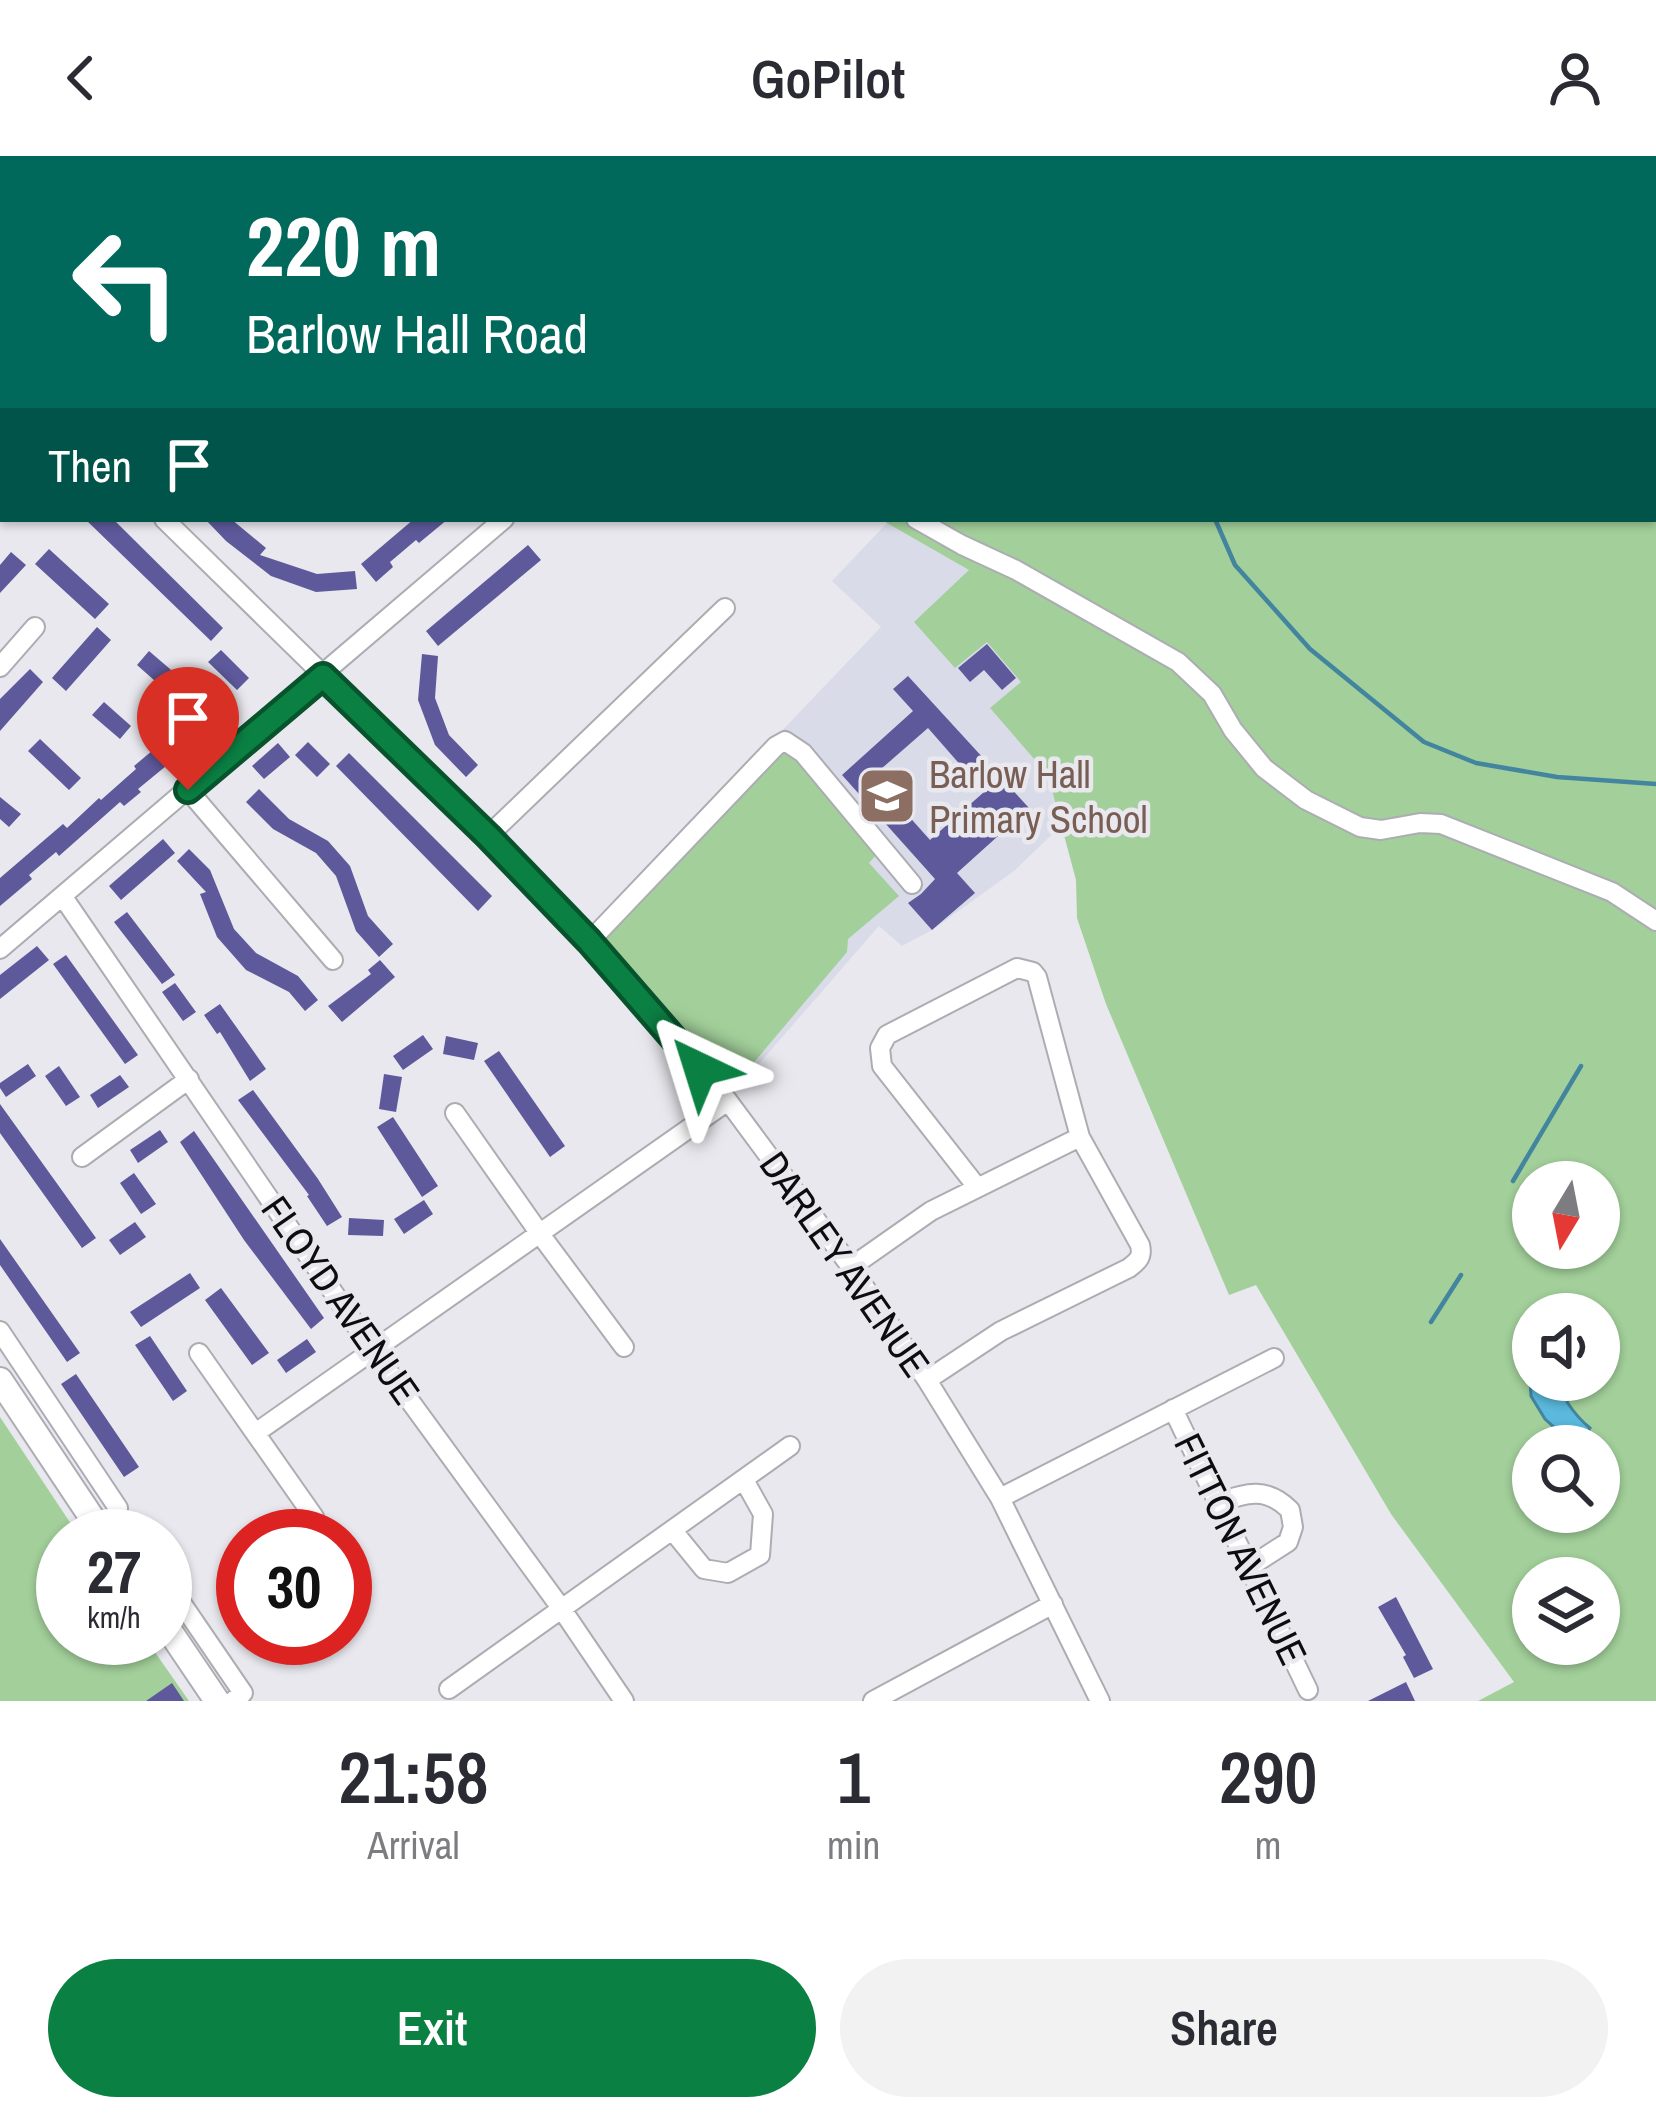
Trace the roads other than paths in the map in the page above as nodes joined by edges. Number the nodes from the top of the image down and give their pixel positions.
1 (167, 522) edge
2 (501, 522) edge
3 (921, 522) edge
4 (725, 608) dead end
5 (35, 627) dead end
6 (0, 667) edge
7 (323, 676) junction
8 (188, 790) junction
9 (488, 836) junction
10 (912, 884) dead end
11 (63, 897) junction
12 (1656, 921) edge
13 (589, 941) junction
14 (0, 949) edge
15 (333, 960) dead end
16 (190, 1079) junction
17 (728, 1100) junction
18 (454, 1113) dead end
19 (1081, 1137) junction
20 (82, 1156) dead end
21 (977, 1187) junction
22 (540, 1234) junction
23 (851, 1267) junction
24 (0, 1331) edge
25 (624, 1347) dead end
26 (372, 1349) junction
27 (199, 1353) dead end
28 (1274, 1358) dead end
29 (0, 1380) edge
30 (927, 1380) junction
31 (1173, 1409) junction
32 (257, 1432) junction
33 (790, 1446) dead end
34 (744, 1480) junction
35 (1000, 1498) junction
36 (1218, 1503) junction
37 (118, 1508) dead end
38 (86, 1509) edge
39 (309, 1509) edge
40 (673, 1531) junction
41 (1249, 1567) junction
42 (1053, 1604) junction
43 (561, 1608) junction
44 (192, 1619) edge
45 (192, 1664) edge
46 (449, 1689) dead end
47 (1308, 1690) dead end
48 (878, 1700) edge
49 (217, 1701) edge
50 (233, 1701) edge
51 (624, 1701) edge
52 (1100, 1701) edge

1 - 7 street, DARLEY AVENUE
2 - 7 street
3 - 12 street
4 - 9 street
5 - 6 street
7 - 8 street
7 - 9 street, DARLEY AVENUE
8 - 11 street
8 - 15 street
9 - 13 street, DARLEY AVENUE
10 - 13 street
11 - 14 street
11 - 16 street, FLOYD AVENUE
13 - 17 street, DARLEY AVENUE
16 - 20 street
16 - 26 street, FLOYD AVENUE
17 - 22 street
17 - 23 street, DARLEY AVENUE
18 - 22 street
19 - 21 street
19 - 21 street
19 - 30 street
21 - 23 street
22 - 25 street
22 - 26 street
23 - 30 street, DARLEY AVENUE
24 - 37 street
26 - 32 street
26 - 43 street, FLOYD AVENUE
27 - 32 street
28 - 31 street
29 - 38 main road
30 - 35 street, DARLEY AVENUE
31 - 35 street
31 - 36 street, FITTON AVENUE
32 - 39 street
33 - 34 street
34 - 40 street
34 - 40 street
35 - 42 street, DARLEY AVENUE
36 - 41 street, FITTON AVENUE
36 - 41 street
40 - 43 street
41 - 47 street, FITTON AVENUE
42 - 48 street
42 - 52 street, DARLEY AVENUE
43 - 46 street
43 - 51 street, FLOYD AVENUE
44 - 50 street
45 - 49 main road

